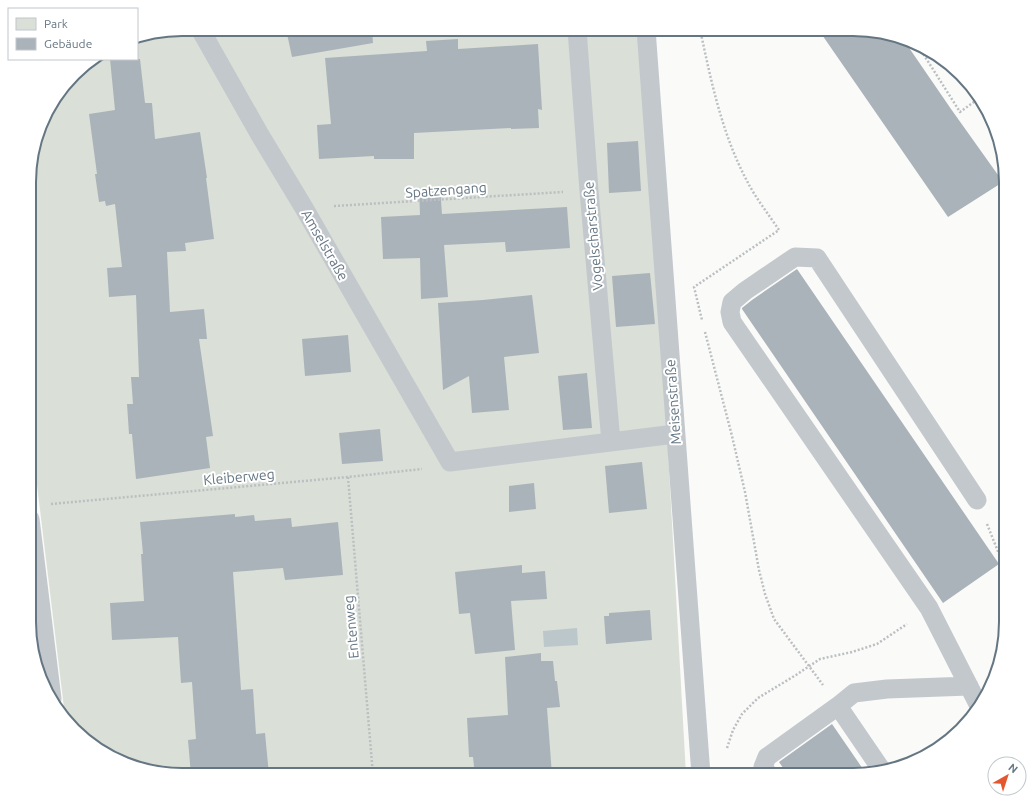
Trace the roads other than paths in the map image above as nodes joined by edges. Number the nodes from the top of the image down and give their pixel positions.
1 (204, 36) edge
2 (577, 36) edge
3 (647, 36) edge
4 (675, 434) junction
5 (611, 442) junction
6 (977, 500) road end
7 (36, 568) edge
8 (50, 684) edge
9 (969, 686) junction
10 (976, 700) edge
11 (838, 706) junction
12 (879, 766) edge
13 (700, 768) edge
14 (764, 768) edge

1 - 5 lane, Amselstraße
2 - 5 lane, Vogelscharstraße
3 - 4 lane, Meisenstraße
4 - 5 lane
4 - 13 lane, Meisenstraße
6 - 9 lane
7 - 8 lane
9 - 10 lane
9 - 11 lane
11 - 12 lane
11 - 14 lane

